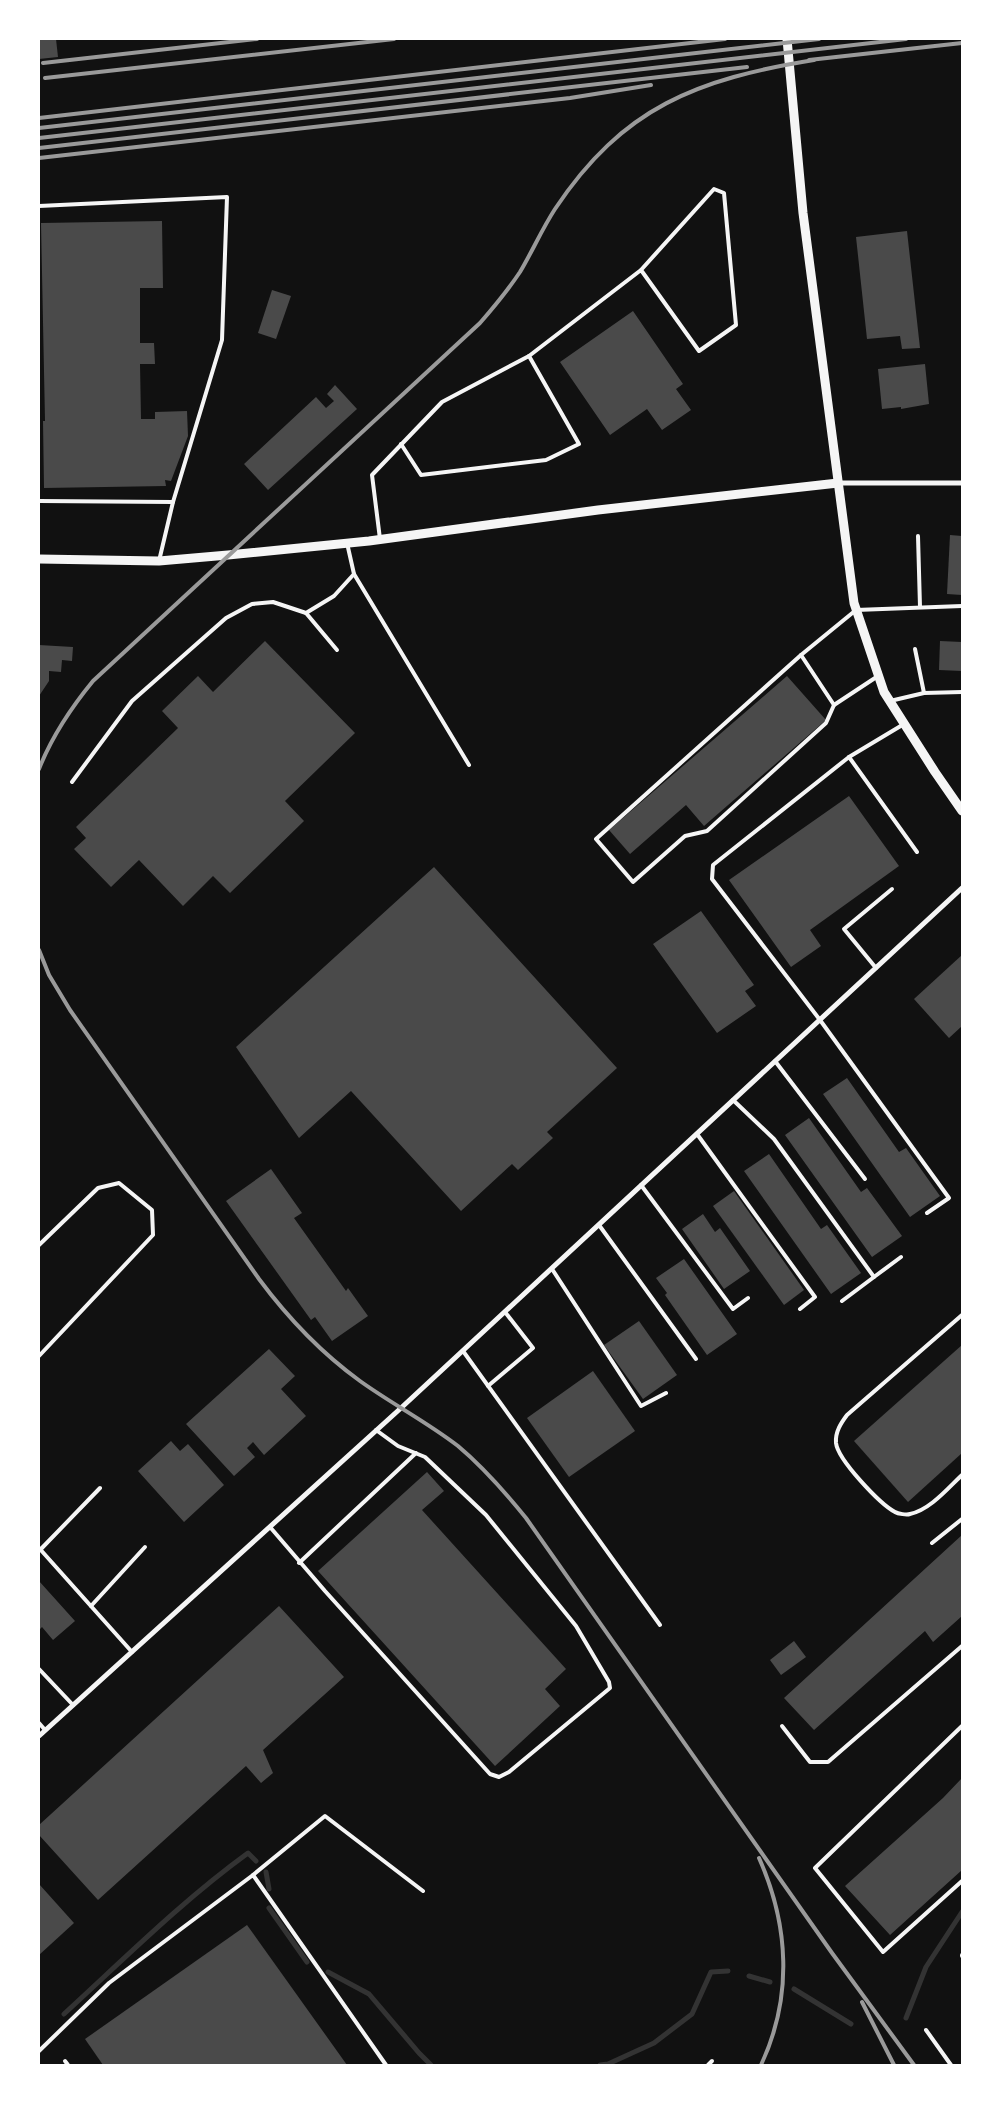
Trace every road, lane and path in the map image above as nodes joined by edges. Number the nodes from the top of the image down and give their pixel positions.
1 (787, 39) edge
2 (39, 206) edge
3 (641, 270) junction
4 (529, 356) junction
5 (401, 444) junction
6 (838, 482) junction
7 (962, 483) edge
8 (39, 501) edge
9 (174, 502) junction
10 (918, 536) dead end
11 (380, 540) junction
12 (347, 543) junction
13 (39, 559) edge
14 (159, 561) junction
15 (354, 574) junction
16 (962, 606) edge
17 (920, 608) junction
18 (856, 610) junction
19 (306, 613) junction
20 (915, 649) dead end
21 (337, 650) dead end
22 (801, 655) junction
23 (878, 676) junction
24 (962, 692) edge
25 (924, 694) junction
26 (890, 701) junction
27 (834, 705) junction
28 (904, 724) junction
29 (849, 757) junction
30 (469, 765) dead end
31 (72, 782) dead end
32 (962, 811) edge
33 (917, 852) dead end
34 (892, 888) dead end
35 (962, 888) edge
36 (876, 968) junction
37 (820, 1020) junction
38 (775, 1061) junction
39 (733, 1100) junction
40 (697, 1134) junction
41 (864, 1179) dead end
42 (641, 1186) junction
43 (927, 1213) dead end
44 (599, 1225) junction
45 (39, 1245) edge
46 (901, 1257) dead end
47 (552, 1268) junction
48 (874, 1278) junction
49 (748, 1298) dead end
50 (842, 1301) dead end
51 (800, 1309) dead end
52 (505, 1312) junction
53 (962, 1315) edge
54 (463, 1351) junction
55 (39, 1356) edge
56 (696, 1359) dead end
57 (488, 1386) junction
58 (666, 1392) dead end
59 (376, 1430) junction
60 (416, 1453) junction
61 (962, 1475) edge
62 (100, 1488) dead end
63 (962, 1519) edge
64 (270, 1527) junction
65 (932, 1543) dead end
66 (145, 1547) dead end
67 (39, 1549) edge
68 (299, 1563) junction
69 (90, 1606) junction
70 (660, 1625) dead end
71 (962, 1646) edge
72 (132, 1652) junction
73 (39, 1669) edge
74 (73, 1705) junction
75 (39, 1723) edge
76 (782, 1726) dead end
77 (962, 1726) edge
78 (45, 1730) junction
79 (39, 1736) edge
80 (253, 1875) junction
81 (962, 1881) edge
82 (423, 1891) dead end
83 (926, 2030) dead end
84 (39, 2051) edge
85 (712, 2061) dead end
86 (386, 2065) edge
87 (708, 2065) edge
88 (951, 2065) edge

1 - 6 street
2 - 9 lane
3 - 3 lane
3 - 4 lane
4 - 5 lane
4 - 5 lane
5 - 11 lane
6 - 7 street
6 - 11 street
6 - 18 street
8 - 9 lane
9 - 14 lane
10 - 17 lane
11 - 12 street
12 - 14 street
12 - 15 lane
13 - 14 street
15 - 19 lane
15 - 30 lane
16 - 17 lane
17 - 18 lane
18 - 22 lane
18 - 23 street
19 - 21 lane
19 - 31 lane
20 - 25 lane
22 - 27 lane
22 - 27 lane
23 - 26 street
23 - 27 lane
24 - 25 lane
25 - 26 lane
26 - 28 street
28 - 29 lane
28 - 32 street
29 - 33 lane
29 - 37 lane
34 - 36 lane
35 - 36 street
36 - 37 street
37 - 38 street
37 - 43 lane
38 - 39 street
38 - 41 lane
39 - 40 street
39 - 48 lane
40 - 42 street
40 - 51 lane
42 - 44 street
42 - 49 lane
44 - 47 street
44 - 56 lane
45 - 55 lane
46 - 48 lane
47 - 52 street
47 - 58 lane
48 - 50 lane
52 - 54 street
52 - 57 lane
53 - 61 lane
54 - 57 lane
54 - 59 street
57 - 70 lane
59 - 60 lane
59 - 64 street
60 - 68 lane
60 - 68 lane
62 - 67 lane
63 - 65 lane
64 - 68 lane
64 - 72 street
66 - 69 lane
67 - 69 lane
69 - 72 lane
71 - 76 lane
72 - 74 street
73 - 74 lane
74 - 78 street
75 - 78 lane
77 - 81 lane
78 - 79 street
80 - 82 lane
80 - 84 lane
80 - 86 lane
83 - 88 lane
85 - 87 lane

